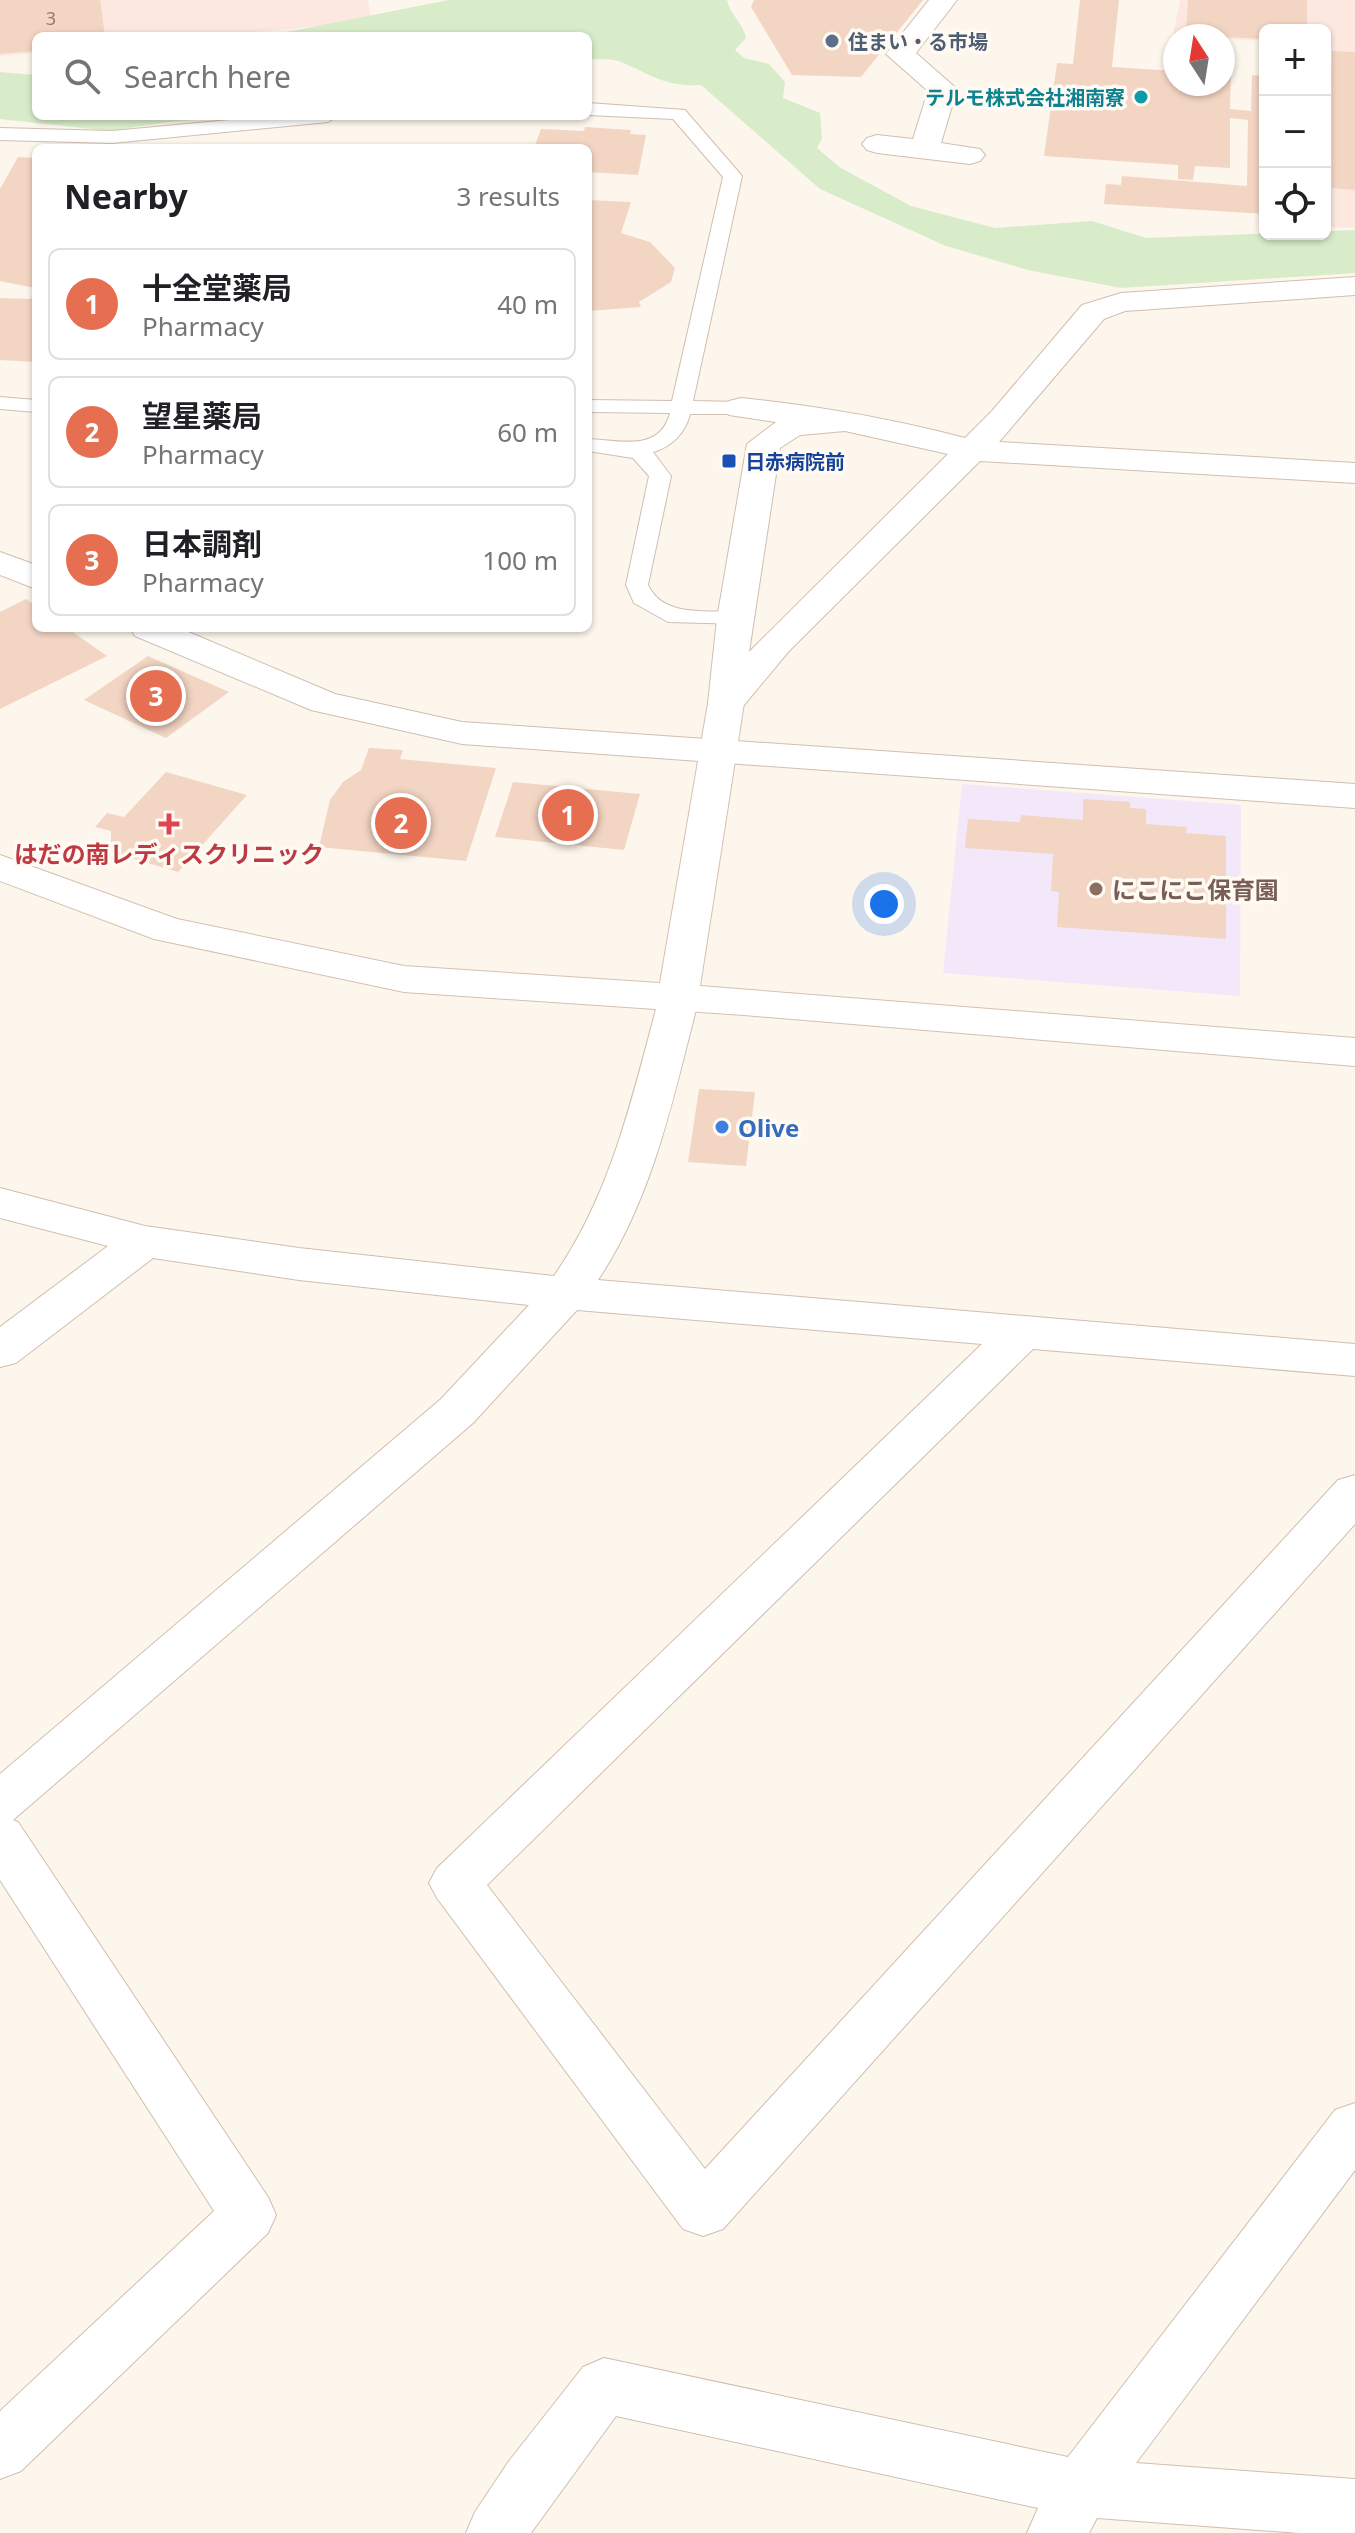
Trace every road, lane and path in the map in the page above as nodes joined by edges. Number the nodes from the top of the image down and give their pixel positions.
1 (943, 0) edge
2 (592, 109) edge
3 (287, 120) edge
4 (0, 134) edge
5 (877, 144) dead end
6 (925, 148) junction
7 (970, 155) dead end
8 (1355, 286) edge
9 (0, 403) edge
10 (682, 405) junction
11 (32, 406) edge
12 (592, 406) edge
13 (741, 408) joint
14 (865, 424) junction
15 (592, 446) edge
16 (970, 450) junction
17 (634, 451) junction
18 (1355, 473) edge
19 (0, 562) edge
20 (32, 576) edge
21 (735, 619) junction
22 (158, 632) edge
23 (726, 703) junction
24 (718, 749) junction
25 (1355, 796) edge
26 (0, 867) edge
27 (679, 998) junction
28 (1355, 1052) edge
29 (0, 1203) edge
30 (145, 1241) junction
31 (566, 1293) junction
32 (1025, 1330) junction
33 (0, 1351) edge
34 (1355, 1360) edge
35 (1355, 1493) edge
36 (0, 1804) edge
37 (0, 1837) edge
38 (1355, 2127) edge
39 (0, 2451) edge
40 (1355, 2508) edge
41 (1069, 2510) edge
42 (496, 2533) edge

1 - 6 street
2 - 10 lane
3 - 4 lane
5 - 6 street
6 - 7 street
8 - 16 street
9 - 11 lane
10 - 12 lane
10 - 13 lane
10 - 17 lane
13 - 14 street
14 - 16 street
14 - 21 street
15 - 17 lane
16 - 18 street
16 - 23 street
17 - 21 lane
19 - 20 street
21 - 23 street
22 - 24 street
23 - 24 street
24 - 25 street
24 - 27 street
26 - 27 street
27 - 28 street
27 - 31 street
29 - 30 street
30 - 31 street
30 - 33 street
31 - 32 street
31 - 36 street
32 - 34 street
32 - 35 street
37 - 39 street
38 - 41 street
40 - 41 street
41 - 42 street

